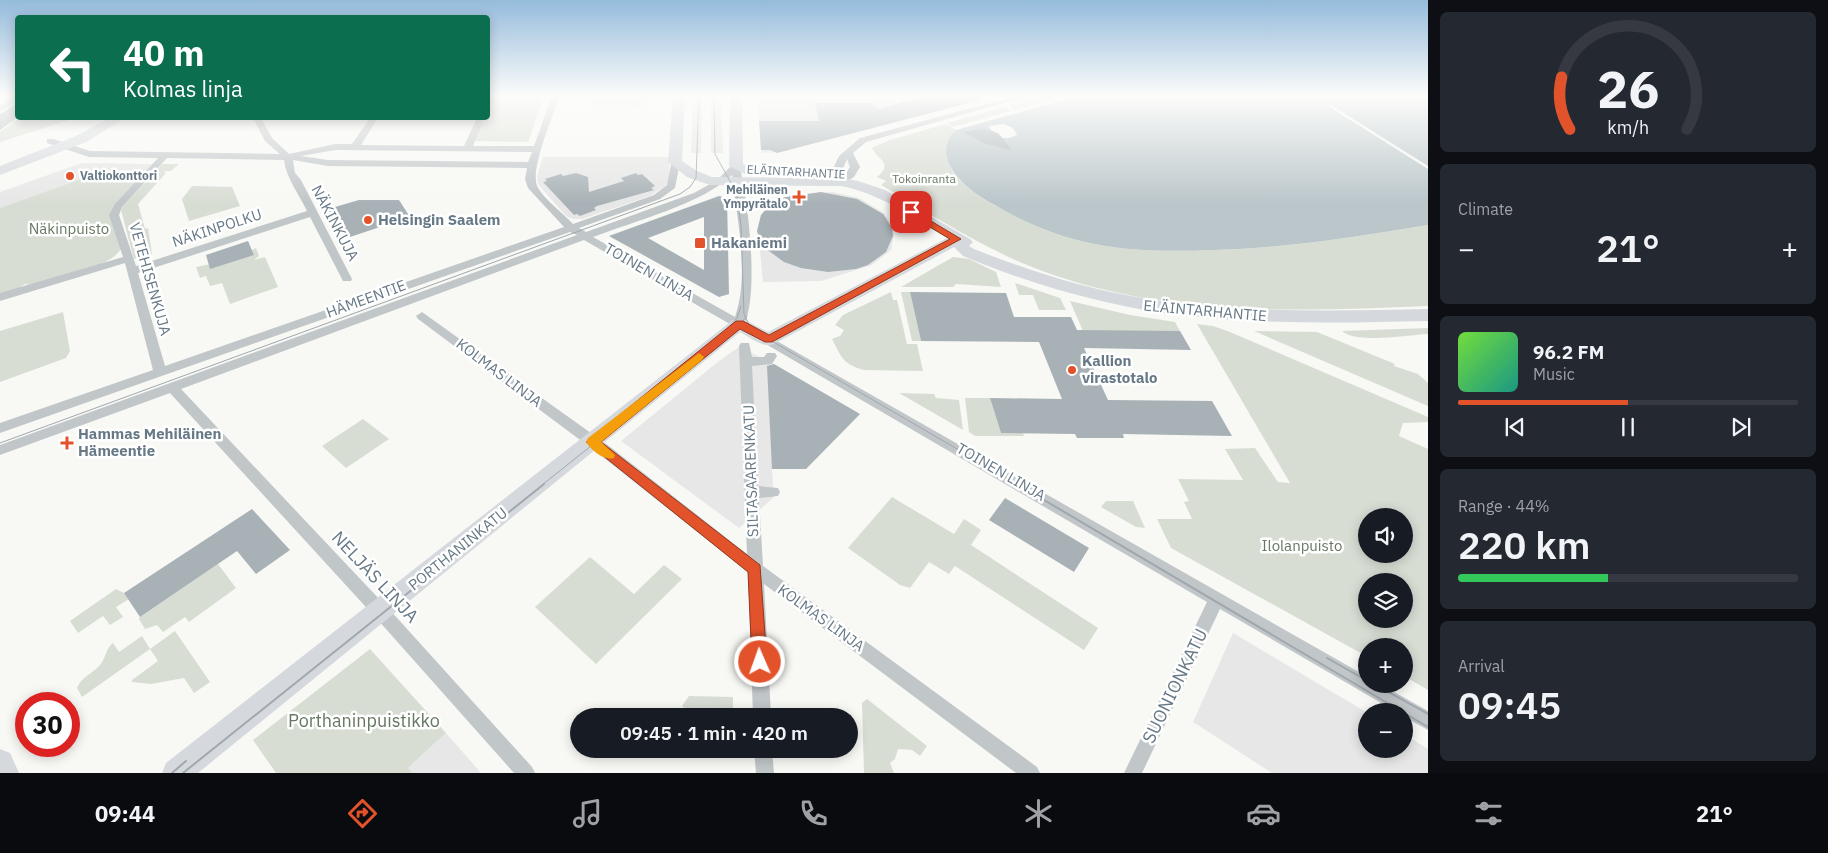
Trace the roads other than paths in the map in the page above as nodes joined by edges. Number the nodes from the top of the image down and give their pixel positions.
1 (66, 132) edge
2 (95, 132) edge
3 (264, 132) edge
4 (365, 132) edge
5 (475, 132) edge
6 (544, 132) edge
7 (677, 132) edge
8 (736, 132) edge
9 (890, 132) edge
10 (50, 140) junction
11 (65, 147) junction
12 (355, 147) junction
13 (467, 149) junction
14 (538, 150) junction
15 (166, 154) junction
16 (849, 154) junction
17 (288, 156) junction
18 (307, 156) junction
19 (0, 157) edge
20 (675, 162) junction
21 (532, 166) junction
22 (736, 166) junction
23 (0, 171) edge
24 (843, 177) junction
25 (296, 180) junction
26 (720, 182) junction
27 (737, 182) junction
28 (312, 213) junction
29 (571, 228) junction
30 (585, 236) junction
31 (956, 239) junction
32 (130, 265) junction
33 (347, 279) dead end
34 (0, 297) edge
35 (1428, 315) edge
36 (422, 316) dead end
37 (739, 324) junction
38 (745, 346) dead end
39 (770, 348) junction
40 (746, 362) junction
41 (160, 372) junction
42 (172, 387) junction
43 (0, 428) edge
44 (592, 442) junction
45 (0, 450) edge
46 (751, 488) junction
47 (773, 488) dead end
48 (755, 569) junction
49 (1217, 598) junction
50 (380, 611) junction
51 (762, 708) edge
52 (1428, 721) edge
53 (763, 758) edge
54 (0, 764) edge
55 (5, 773) edge
56 (176, 773) edge
57 (526, 773) edge
58 (764, 773) edge
59 (1031, 773) edge
60 (1133, 773) edge

1 - 10 main road
2 - 11 main road
3 - 17 street
4 - 12 street
5 - 13 street
6 - 14 street
7 - 20 main road
8 - 22 street
9 - 16 street
10 - 11 street
10 - 19 main road
11 - 15 street
11 - 23 main road
12 - 13 street
12 - 18 street
13 - 14 street
14 - 21 street
15 - 17 street
15 - 32 street, VETEHISENKUJA
16 - 24 street
16 - 24 street
17 - 18 street
17 - 25 street, NÄKINKUJA
18 - 21 street
18 - 25 street, NÄKINKUJA
20 - 26 main road
20 - 29 street, HÄMEENTIE
21 - 29 street, TOINEN LINJA
22 - 24 main road, ELÄINTARHANTIE
22 - 26 street, HÄMEENTIE
22 - 27 street
24 - 27 main road, ELÄINTARHANTIE
24 - 31 main road, ELÄINTARHANTIE
25 - 28 street, NÄKINKUJA
26 - 27 main road
26 - 30 street, HÄMEENTIE
27 - 37 street
28 - 32 street, NÄKINPOLKU
28 - 33 street, NÄKINKUJA
29 - 30 street, TOINEN LINJA
29 - 41 street, HÄMEENTIE
30 - 37 street, TOINEN LINJA
30 - 42 street, HÄMEENTIE
31 - 35 main road, ELÄINTARHANTIE
31 - 39 main road
32 - 34 street, NÄKINPOLKU
32 - 41 street, VETEHISENKUJA
36 - 44 street, KOLMAS LINJA
37 - 39 main road, TOINEN LINJA
37 - 44 main road, PORTHANINKATU
38 - 40 street, SILTASAARENKATU
39 - 40 street
39 - 49 street, TOINEN LINJA
40 - 46 street, SILTASAARENKATU
41 - 43 street, HÄMEENTIE
42 - 45 street, HÄMEENTIE
42 - 50 street, NELJÄS LINJA
44 - 48 street, KOLMAS LINJA
44 - 50 street, PORTHANINKATU
46 - 47 street
46 - 48 street, SILTASAARENKATU
48 - 51 street, SILTASAARENKATU
48 - 59 street, KOLMAS LINJA
49 - 52 street, TOINEN LINJA
49 - 60 street, SUONIONKATU
50 - 56 street, PORTHANINKATU
50 - 57 street, NELJÄS LINJA
53 - 58 street
54 - 55 main road

